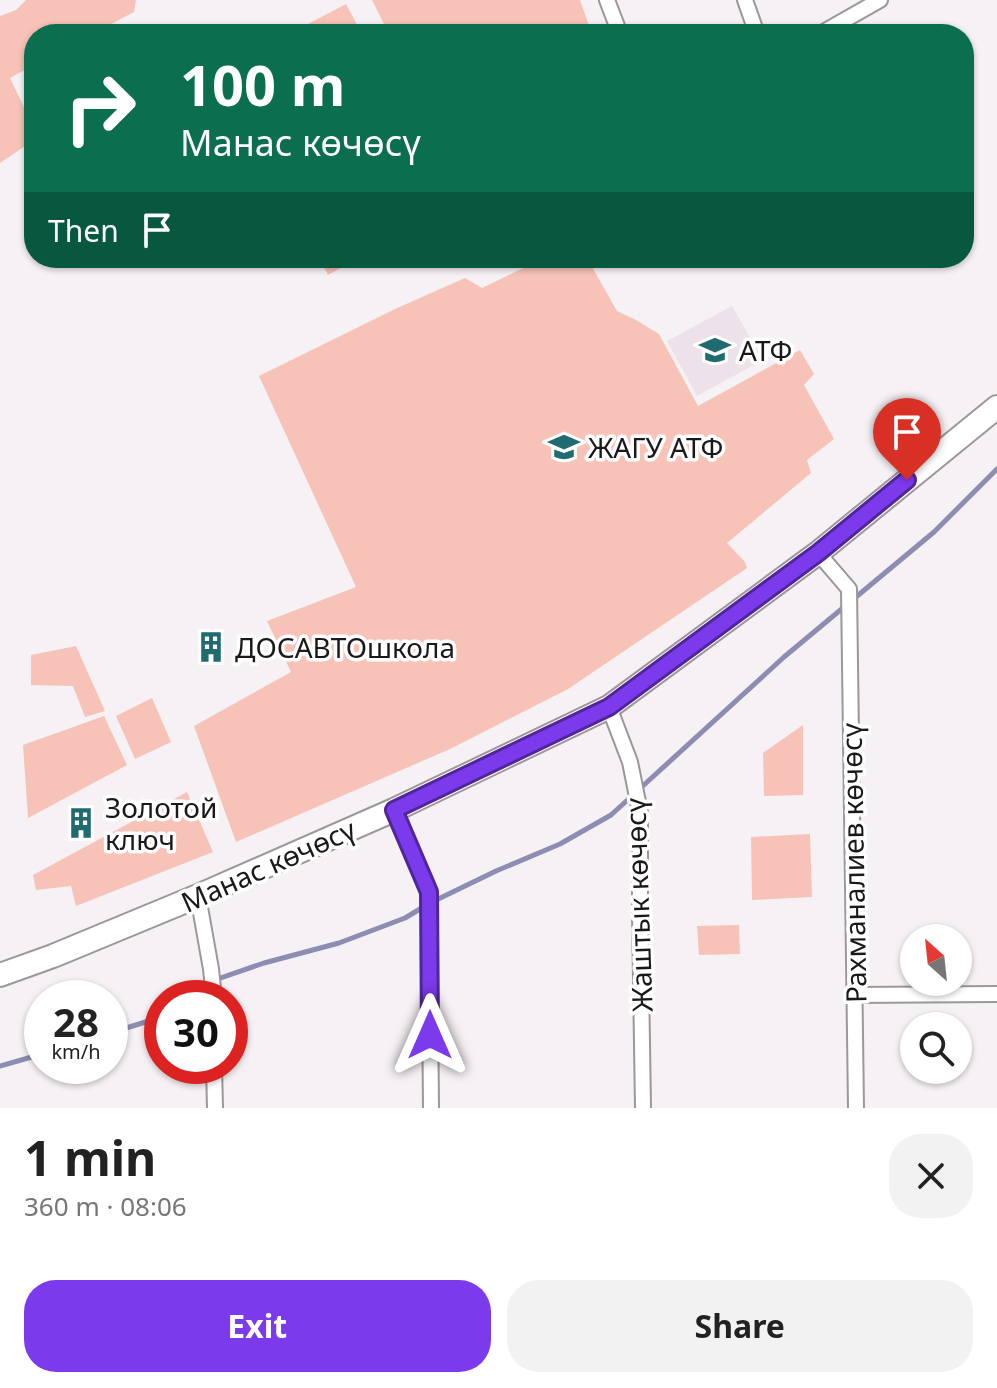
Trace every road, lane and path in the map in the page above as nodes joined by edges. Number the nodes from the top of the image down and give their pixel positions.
1 (607, 0) edge
2 (745, 0) edge
3 (880, 0) edge
4 (616, 24) edge
5 (753, 24) edge
6 (838, 24) edge
7 (997, 407) edge
8 (818, 553) junction
9 (609, 707) junction
10 (394, 810) junction
11 (198, 896) junction
12 (0, 975) edge
13 (212, 980) edge
14 (997, 994) edge
15 (854, 995) junction
16 (214, 1084) edge
17 (215, 1108) edge
18 (431, 1108) edge
19 (643, 1108) edge
20 (856, 1108) edge

1 - 4 street
2 - 5 street
3 - 6 street
7 - 8 main road, Манас көчөсү
8 - 9 main road, Манас көчөсү
8 - 15 street, Рахманалиев көчөсү
9 - 10 main road, Манас көчөсү
9 - 19 street, Жаштык көчөсү
10 - 11 main road, Манас көчөсү
10 - 18 street
11 - 12 main road, Манас көчөсү
11 - 13 street
14 - 15 street
15 - 20 street, Рахманалиев көчөсү
16 - 17 street

